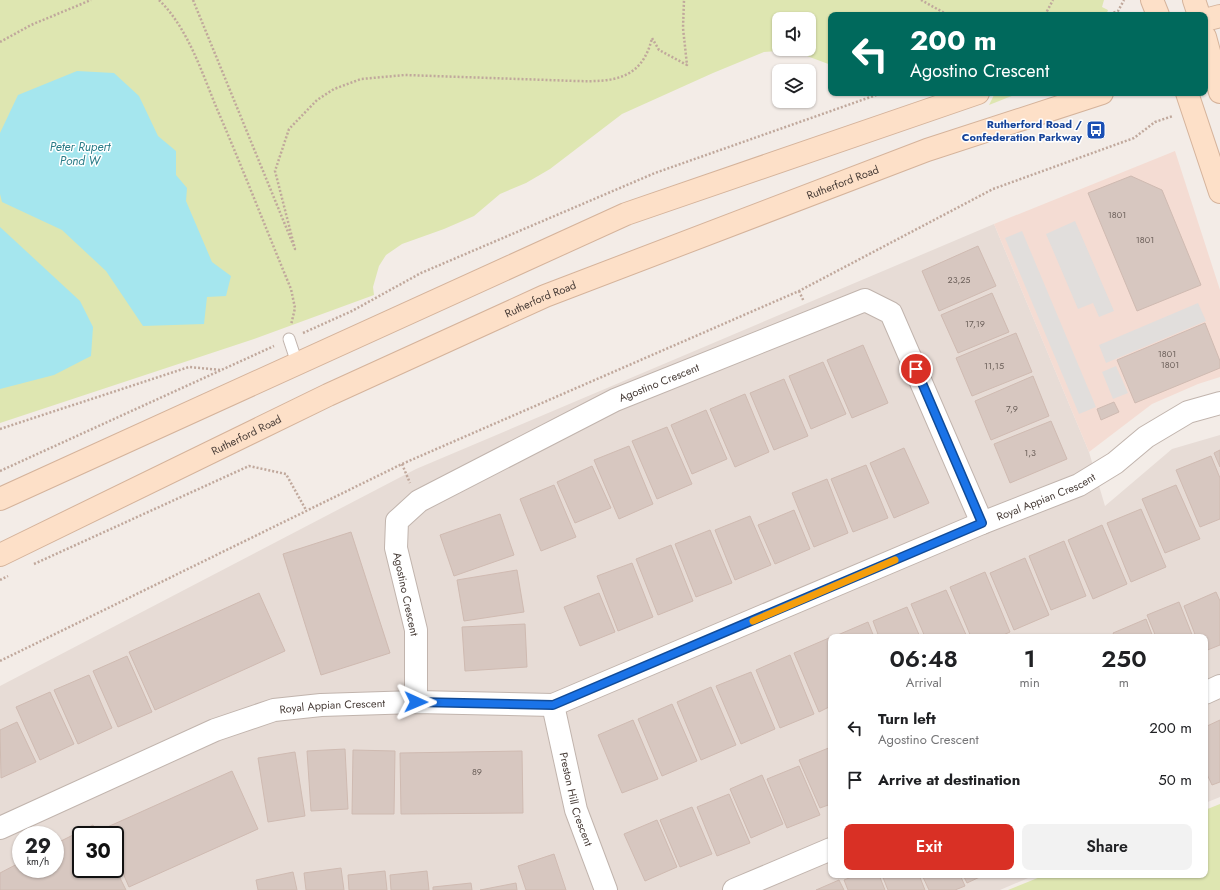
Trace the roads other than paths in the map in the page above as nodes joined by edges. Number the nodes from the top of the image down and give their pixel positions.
1 (1152, 0) edge
2 (1194, 0) edge
3 (1157, 12) edge
4 (1198, 12) edge
5 (1220, 16) edge
6 (1208, 19) edge
7 (1208, 46) edge
8 (1212, 57) edge
9 (1220, 92) edge
10 (969, 96) edge
11 (1093, 96) edge
12 (1188, 96) edge
13 (1220, 192) edge
14 (289, 339) road end
15 (297, 364) junction
16 (1220, 403) edge
17 (0, 499) edge
18 (982, 523) junction
19 (0, 555) edge
20 (1220, 686) edge
21 (1208, 692) edge
22 (416, 702) junction
23 (553, 705) junction
24 (0, 828) edge
25 (828, 851) edge
26 (606, 890) edge
27 (734, 890) edge

1 - 3 main road
2 - 4 main road
5 - 6 main road
7 - 8 main road
8 - 9 main road
10 - 15 main road
11 - 19 main road, Rutherford Road
12 - 13 main road
14 - 15 lane
15 - 17 main road
16 - 18 street, Royal Appian Crescent
18 - 22 street, Agostino Crescent
18 - 23 street, Royal Appian Crescent
20 - 21 street
22 - 23 street, Royal Appian Crescent
22 - 24 street, Royal Appian Crescent
23 - 26 street, Preston Hill Crescent
25 - 27 street

